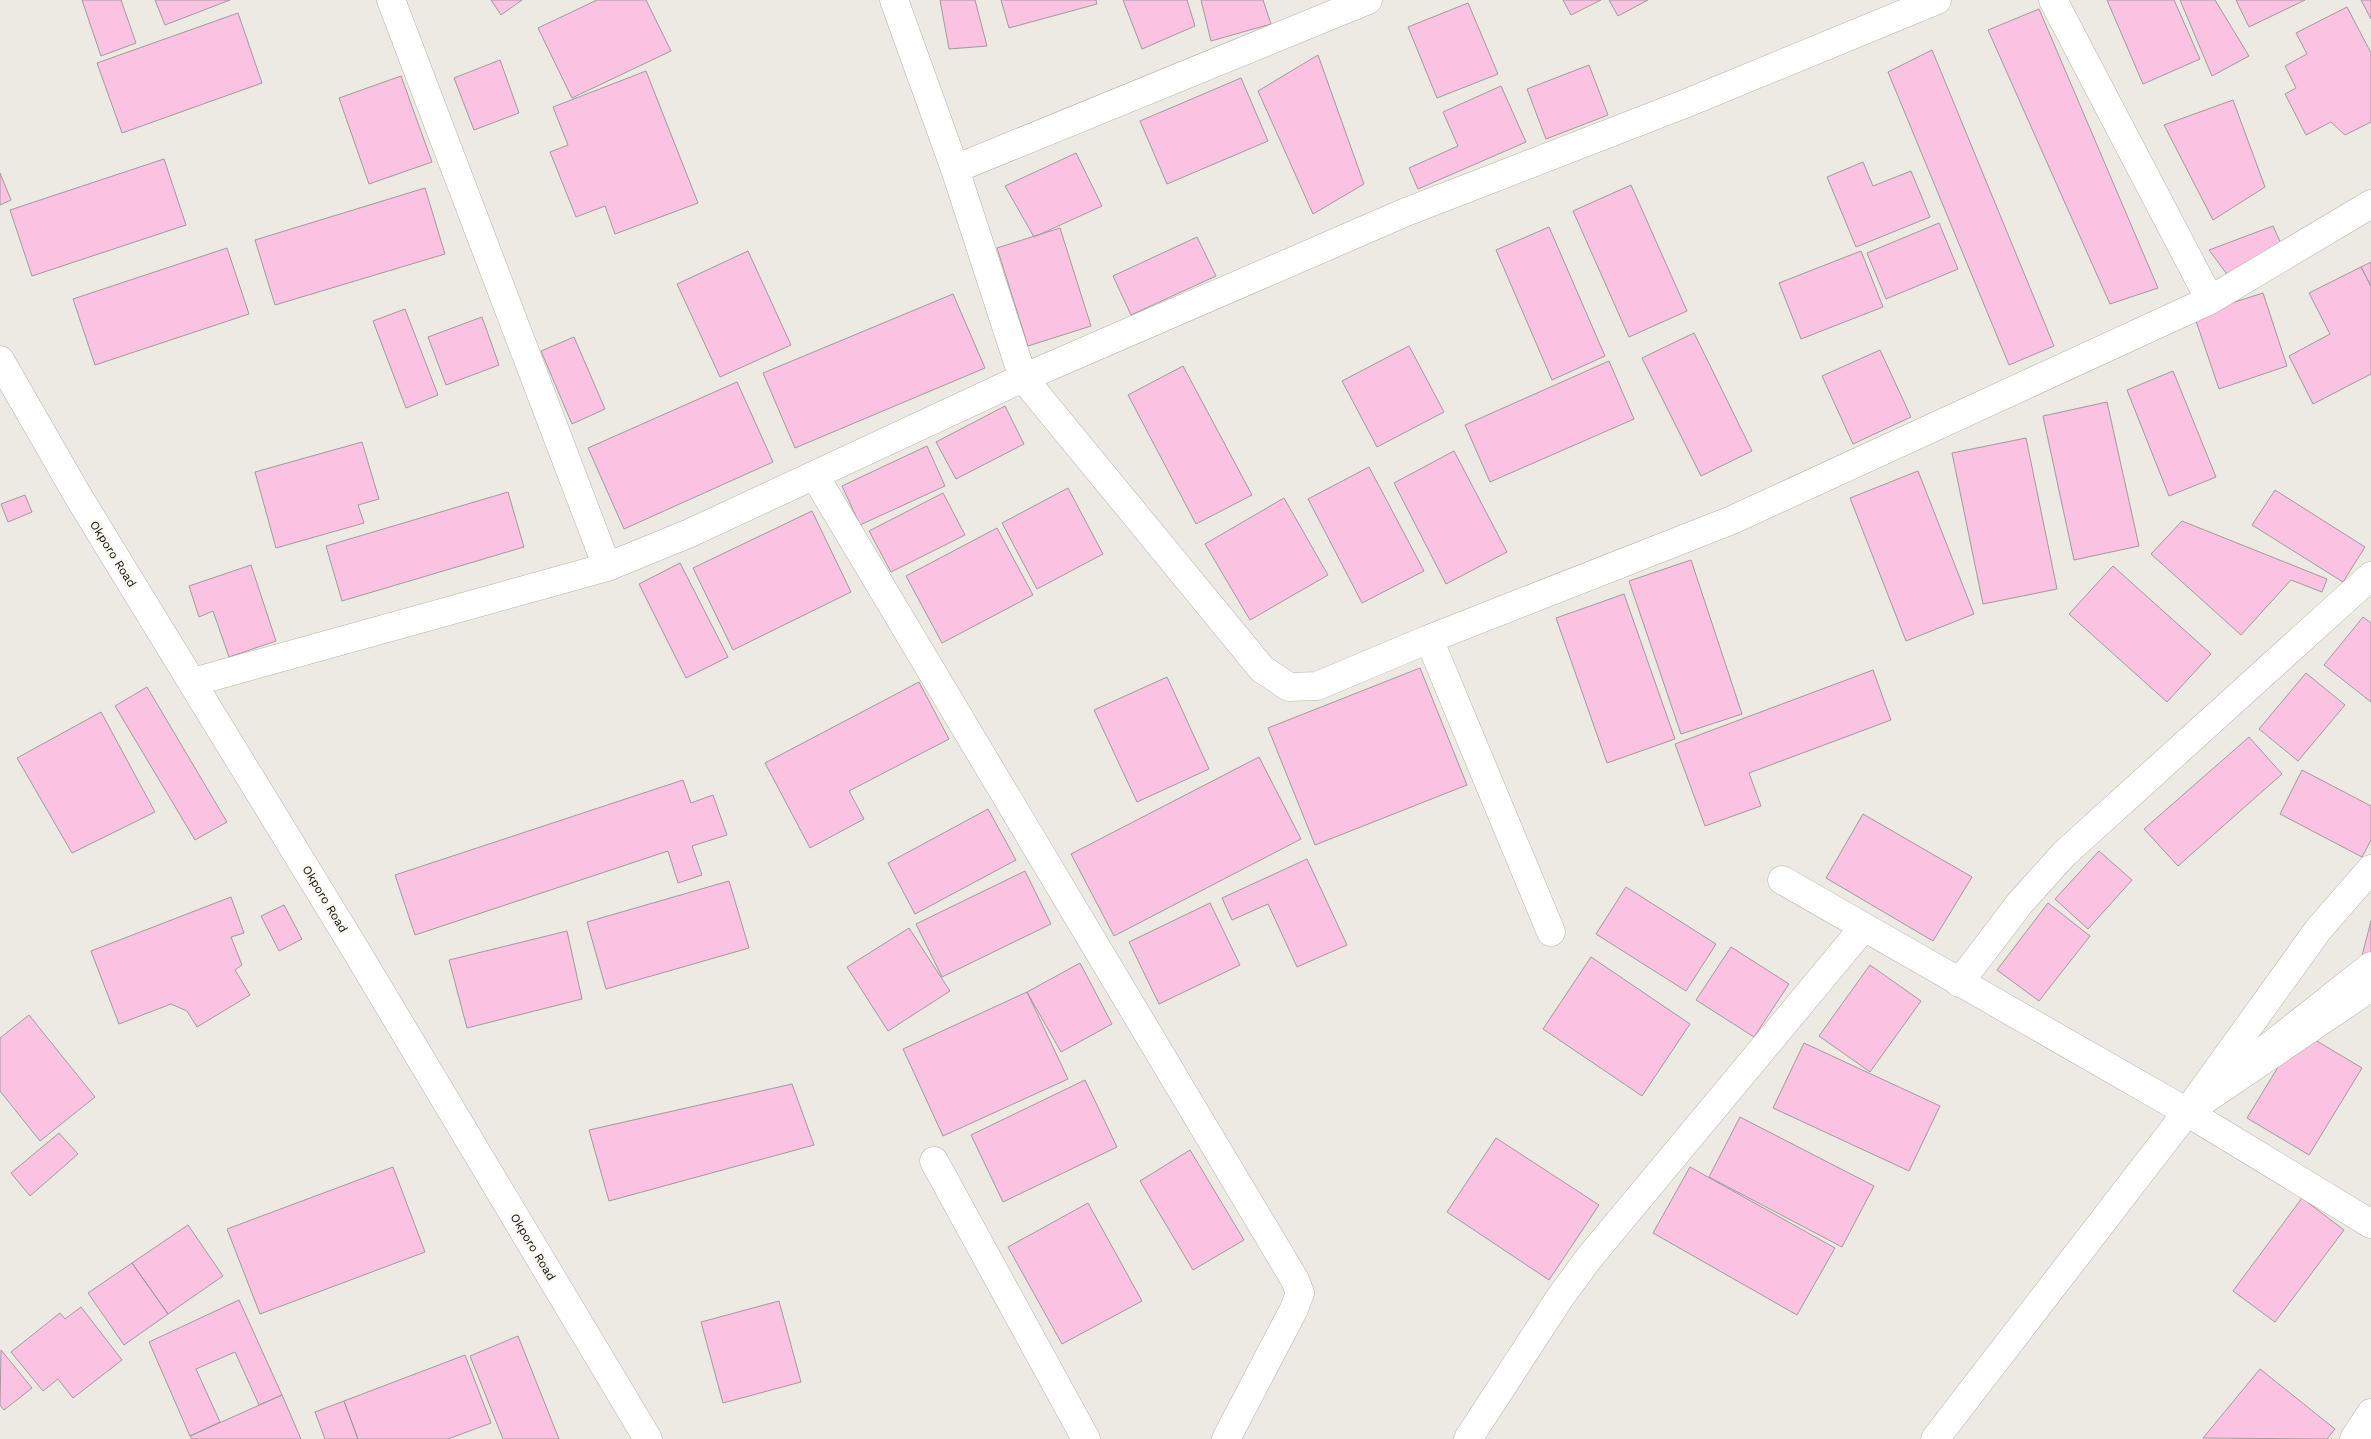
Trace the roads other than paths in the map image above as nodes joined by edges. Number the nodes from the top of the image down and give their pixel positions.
1 (391, 0) edge
2 (894, 0) edge
3 (1368, 0) edge
4 (1938, 0) edge
5 (2053, 0) edge
6 (955, 169) junction
7 (2371, 204) edge
8 (2210, 300) junction
9 (0, 360) edge
10 (1023, 378) junction
11 (815, 476) junction
12 (606, 567) junction
13 (2371, 576) edge
14 (1428, 639) junction
15 (193, 682) junction
16 (2371, 869) edge
17 (1782, 880) dead end
18 (1864, 927) junction
19 (1551, 932) dead end
20 (2371, 966) edge
21 (1959, 983) junction
22 (2371, 987) edge
23 (2371, 1001) edge
24 (2187, 1112) junction
25 (934, 1161) dead end
26 (2371, 1224) edge
27 (2371, 1413) edge
28 (648, 1439) edge
29 (1086, 1439) edge
30 (1226, 1439) edge
31 (1468, 1439) edge
32 (1935, 1439) edge
33 (2354, 1439) edge

1 - 12 street
2 - 6 street
3 - 6 street
4 - 10 street
5 - 8 street
6 - 10 street
7 - 8 street
8 - 14 street
9 - 15 street, Okporo Road
10 - 11 street
10 - 14 street
11 - 12 street
11 - 30 street
12 - 15 street
13 - 21 street
14 - 19 street
15 - 28 street, Okporo Road
16 - 24 street
17 - 18 street
18 - 21 street
18 - 31 street
20 - 24 street
21 - 24 street
22 - 24 street
23 - 24 street
24 - 26 street
24 - 32 street
25 - 29 street
27 - 33 street

